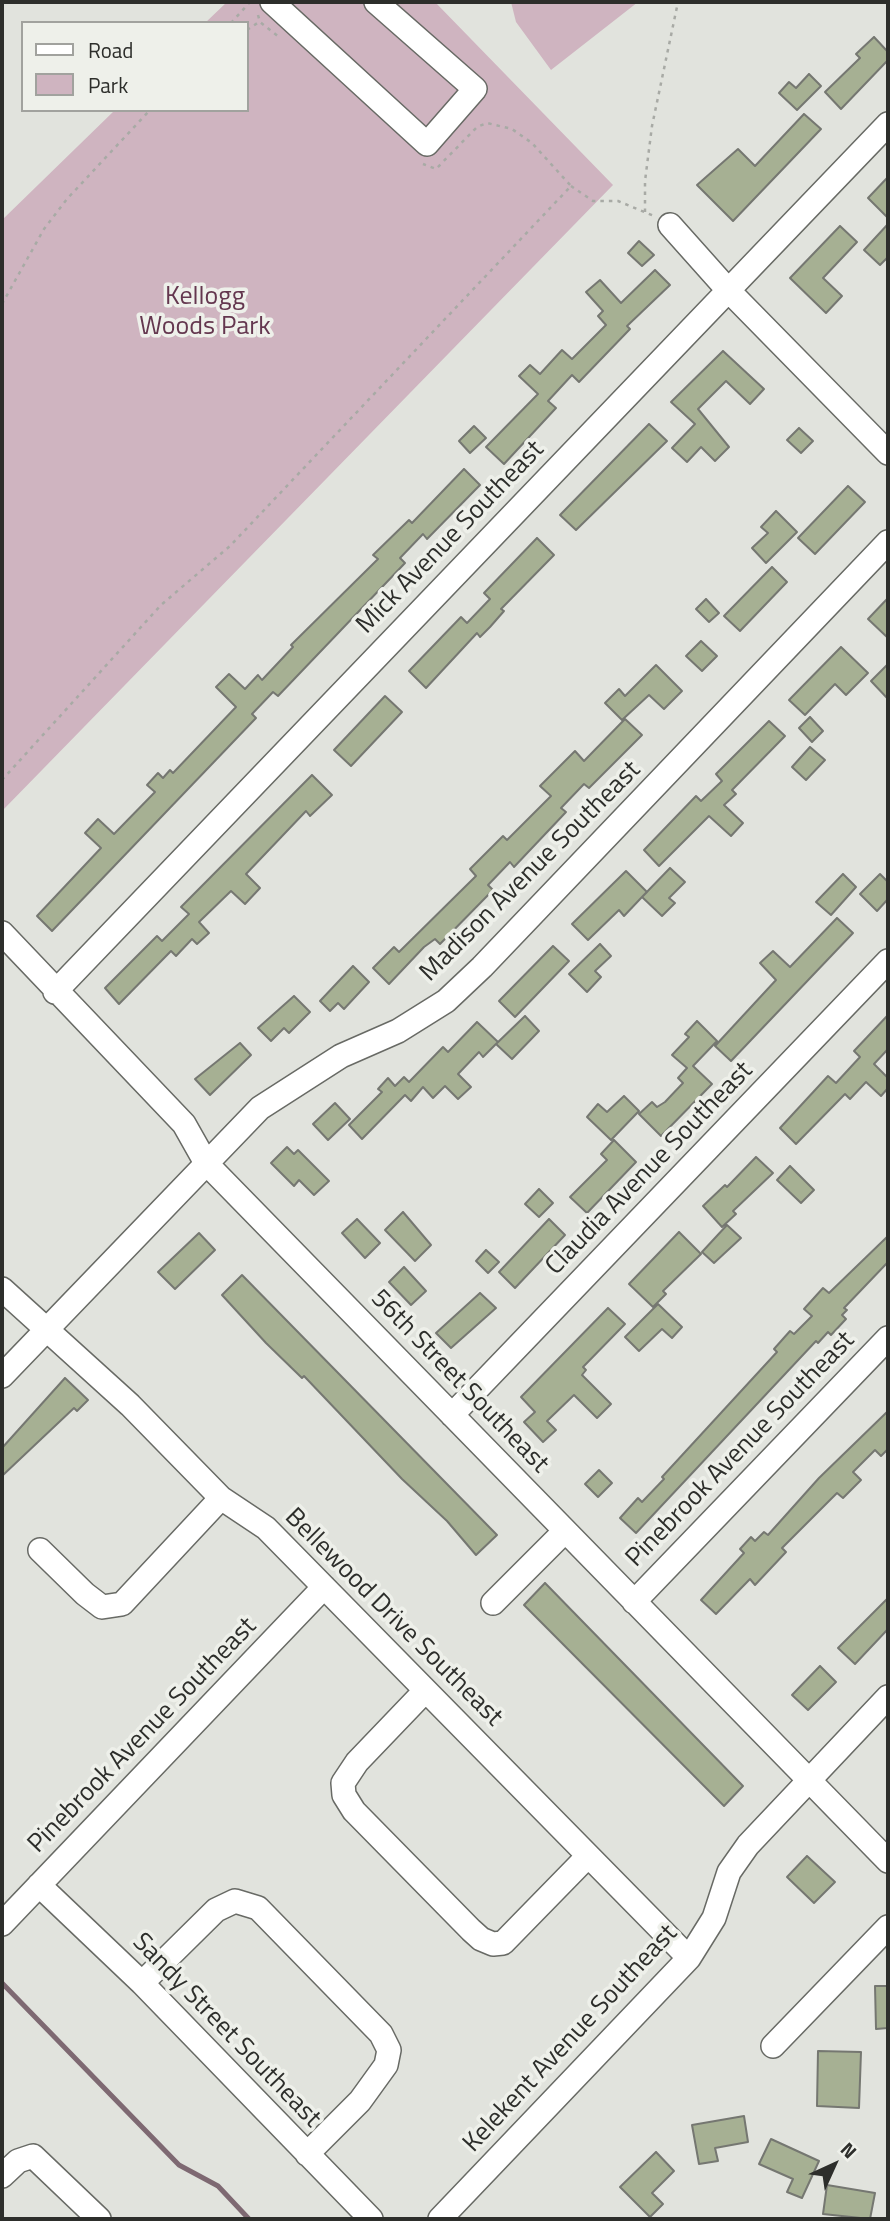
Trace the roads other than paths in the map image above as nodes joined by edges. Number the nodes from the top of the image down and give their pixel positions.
1 (376, 2) edge
2 (264, 7) edge
3 (888, 124) edge
4 (670, 225) road end
5 (728, 290) junction
6 (888, 453) edge
7 (888, 542) edge
8 (2, 933) edge
9 (888, 961) edge
10 (55, 992) junction
11 (206, 1163) junction
12 (2, 1289) edge
13 (47, 1329) junction
14 (888, 1338) edge
15 (2, 1376) edge
16 (452, 1415) junction
17 (222, 1498) junction
18 (565, 1531) junction
19 (40, 1550) dead end
20 (324, 1587) junction
21 (634, 1602) junction
22 (493, 1603) dead end
23 (425, 1690) junction
24 (888, 1697) edge
25 (808, 1781) junction
26 (588, 1856) junction
27 (888, 1861) edge
28 (39, 1885) junction
29 (2, 1924) edge
30 (888, 1927) edge
31 (689, 1958) junction
32 (142, 1983) junction
33 (773, 2046) dead end
34 (307, 2154) junction
35 (2, 2176) edge
36 (99, 2219) edge
37 (371, 2219) edge
38 (440, 2219) edge

1 - 2 street
3 - 5 street, Mick Avenue Southeast
4 - 5 street
5 - 6 street
5 - 10 street, Mick Avenue Southeast
7 - 11 street, Madison Avenue Southeast
8 - 10 street, 56th Street Southeast
9 - 16 street, Claudia Avenue Southeast
10 - 11 street, 56th Street Southeast
11 - 13 street, Madison Avenue Southeast
11 - 16 street, 56th Street Southeast
12 - 13 street, Bellewood Drive Southeast
13 - 15 street, Madison Avenue Southeast
13 - 17 street, Bellewood Drive Southeast
14 - 21 street, Pinebrook Avenue Southeast
16 - 18 street, 56th Street Southeast
17 - 19 street
17 - 20 street, Bellewood Drive Southeast
18 - 21 street, 56th Street Southeast
18 - 22 street
20 - 23 street, Bellewood Drive Southeast
20 - 28 street, Pinebrook Avenue Southeast
21 - 25 street, 56th Street Southeast
23 - 26 street, Bellewood Drive Southeast
23 - 26 street
24 - 25 street, Kelekent Avenue Southeast
25 - 27 street, 56th Street Southeast
25 - 31 street, Kelekent Avenue Southeast
26 - 31 street, Bellewood Drive Southeast
28 - 29 street, Pinebrook Avenue Southeast
28 - 32 street, Sandy Street Southeast
30 - 33 street
31 - 38 street, Kelekent Avenue Southeast
32 - 34 street, Sandy Street Southeast
32 - 34 street
34 - 37 street, Sandy Street Southeast
35 - 36 street

